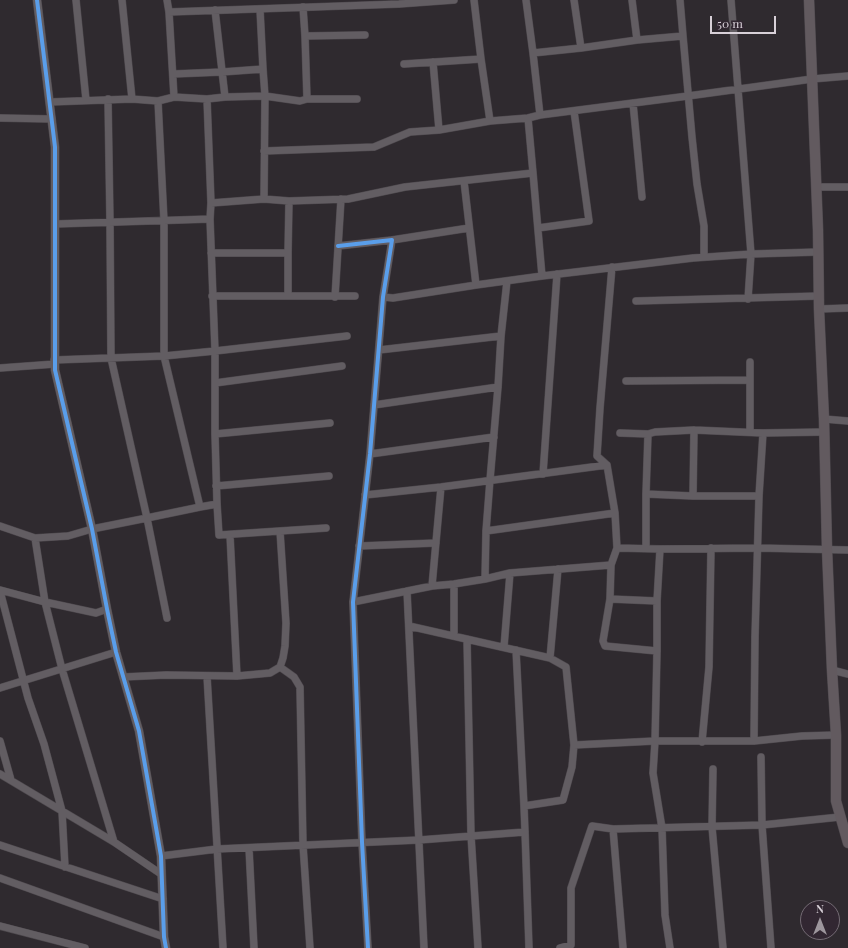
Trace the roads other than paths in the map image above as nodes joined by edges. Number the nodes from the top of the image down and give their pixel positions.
1 (37, 0) edge
2 (76, 0) edge
3 (122, 0) edge
4 (167, 0) edge
5 (454, 0) edge
6 (474, 0) edge
7 (526, 0) edge
8 (574, 0) edge
9 (632, 0) edge
10 (680, 0) edge
11 (732, 0) edge
12 (809, 0) edge
13 (303, 7) junction
14 (260, 9) junction
15 (215, 10) junction
16 (169, 12) junction
17 (365, 35) dead end
18 (305, 36) junction
19 (683, 36) junction
20 (637, 40) junction
21 (581, 48) junction
22 (533, 53) junction
23 (481, 59) junction
24 (433, 62) junction
25 (404, 64) dead end
26 (263, 69) junction
27 (222, 72) junction
28 (173, 74) junction
29 (848, 76) edge
30 (812, 78) junction
31 (739, 89) junction
32 (264, 96) junction
33 (688, 96) junction
34 (174, 97) junction
35 (225, 97) junction
36 (108, 99) junction
37 (132, 99) junction
38 (207, 99) junction
39 (307, 99) junction
40 (357, 99) dead end
41 (86, 100) junction
42 (158, 101) junction
43 (50, 102) junction
44 (632, 103) junction
45 (574, 111) junction
46 (540, 115) junction
47 (0, 118) edge
48 (528, 118) junction
49 (52, 119) junction
50 (490, 121) junction
51 (439, 130) junction
52 (264, 152) junction
53 (533, 173) junction
54 (464, 181) junction
55 (816, 187) junction
56 (848, 187) edge
57 (642, 197) dead end
58 (264, 199) junction
59 (340, 199) junction
60 (289, 201) junction
61 (211, 204) junction
62 (210, 219) junction
63 (164, 221) junction
64 (110, 222) junction
65 (55, 224) junction
66 (469, 228) junction
67 (538, 228) junction
68 (392, 240) junction
69 (338, 246) junction
70 (288, 252) junction
71 (818, 252) junction
72 (211, 253) junction
73 (751, 254) junction
74 (704, 257) junction
75 (612, 267) junction
76 (557, 274) junction
77 (542, 276) junction
78 (506, 281) junction
79 (476, 285) junction
80 (212, 296) junction
81 (288, 296) junction
82 (354, 296) dead end
83 (819, 296) junction
84 (334, 297) junction
85 (383, 297) junction
86 (748, 298) junction
87 (636, 301) dead end
88 (848, 308) edge
89 (819, 309) junction
90 (346, 336) dead end
91 (501, 336) junction
92 (378, 350) junction
93 (214, 351) junction
94 (164, 356) junction
95 (111, 358) junction
96 (54, 362) junction
97 (750, 362) dead end
98 (342, 366) dead end
99 (0, 368) edge
100 (750, 380) junction
101 (626, 381) dead end
102 (215, 383) junction
103 (498, 387) junction
104 (374, 405) junction
105 (824, 419) junction
106 (848, 421) edge
107 (330, 423) dead end
108 (694, 430) junction
109 (750, 432) junction
110 (824, 432) junction
111 (620, 433) dead end
112 (763, 433) junction
113 (215, 434) junction
114 (648, 434) junction
115 (494, 437) junction
116 (370, 454) junction
117 (607, 465) junction
118 (543, 474) junction
119 (329, 476) dead end
120 (490, 480) junction
121 (216, 486) junction
122 (441, 487) junction
123 (646, 494) junction
124 (365, 495) junction
125 (693, 496) junction
126 (759, 496) junction
127 (217, 504) junction
128 (200, 507) junction
129 (615, 513) junction
130 (147, 518) junction
131 (0, 526) edge
132 (326, 528) dead end
133 (92, 529) junction
134 (280, 531) junction
135 (486, 531) junction
136 (230, 535) junction
137 (36, 538) junction
138 (436, 543) junction
139 (359, 546) junction
140 (617, 548) junction
141 (646, 548) junction
142 (711, 548) junction
143 (758, 548) junction
144 (660, 549) junction
145 (827, 549) junction
146 (848, 550) edge
147 (611, 565) junction
148 (558, 569) junction
149 (510, 573) junction
150 (485, 579) junction
151 (454, 584) junction
152 (432, 586) junction
153 (0, 591) edge
154 (407, 591) junction
155 (610, 599) junction
156 (657, 601) junction
157 (45, 602) junction
158 (353, 602) junction
159 (107, 609) junction
160 (167, 618) dead end
161 (409, 626) junction
162 (454, 636) junction
163 (467, 639) junction
164 (504, 647) junction
165 (516, 650) junction
166 (657, 651) junction
167 (116, 652) junction
168 (550, 658) junction
169 (280, 667) junction
170 (62, 669) junction
171 (832, 670) junction
172 (848, 674) edge
173 (123, 676) junction
174 (207, 676) junction
175 (237, 676) junction
176 (24, 681) junction
177 (0, 688) edge
178 (836, 735) junction
179 (0, 741) edge
180 (655, 741) junction
181 (754, 741) junction
182 (702, 742) junction
183 (574, 745) junction
184 (762, 757) dead end
185 (713, 769) dead end
186 (0, 774) edge
187 (11, 780) junction
188 (524, 806) junction
189 (62, 811) junction
190 (840, 817) junction
191 (762, 825) junction
192 (712, 827) junction
193 (662, 828) junction
194 (613, 829) junction
195 (524, 832) junction
196 (471, 835) junction
197 (419, 840) junction
198 (114, 842) junction
199 (362, 842) junction
200 (848, 843) edge
201 (0, 845) edge
202 (304, 845) junction
203 (249, 848) junction
204 (217, 849) junction
205 (161, 856) junction
206 (65, 867) junction
207 (161, 874) junction
208 (0, 878) edge
209 (163, 900) junction
210 (0, 926) edge
211 (164, 937) junction
212 (571, 947) edge
213 (85, 948) edge
214 (166, 948) edge
215 (223, 948) edge
216 (254, 948) edge
217 (310, 948) edge
218 (368, 948) edge
219 (424, 948) edge
220 (478, 948) edge
221 (529, 948) edge
222 (560, 948) edge
223 (623, 948) edge
224 (670, 948) edge
225 (723, 948) edge
226 (771, 948) edge

1 - 43 street
2 - 41 street
3 - 37 street
4 - 16 street
5 - 13 street
6 - 23 street
7 - 22 street
8 - 21 street
9 - 20 street
10 - 19 street
11 - 31 street
12 - 30 main road
13 - 14 street
13 - 18 street
14 - 15 street
14 - 26 street
15 - 16 street
15 - 27 street
16 - 28 street
17 - 18 street
18 - 39 street
19 - 20 street
19 - 33 street
20 - 21 street
21 - 22 street
22 - 46 street
23 - 24 street
23 - 50 street
24 - 25 street
24 - 51 street
26 - 27 street
26 - 32 street
27 - 28 street
27 - 35 street
28 - 34 street
29 - 30 street
30 - 31 street
30 - 55 main road
31 - 33 street
31 - 73 street
32 - 35 street
32 - 39 street
32 - 52 street
33 - 44 street
33 - 74 street
34 - 38 street
34 - 42 street
35 - 38 street
36 - 37 street
36 - 41 street
36 - 64 street
37 - 42 street
38 - 61 street
39 - 40 street
41 - 43 street
42 - 63 street
43 - 49 street
44 - 45 street
44 - 57 street
45 - 46 street
45 - 67 street
46 - 48 street
47 - 49 street
48 - 50 street
48 - 53 street
49 - 65 street
50 - 51 street
51 - 52 street
52 - 58 street
53 - 54 street
53 - 67 street
54 - 59 street
54 - 66 street
55 - 56 street
55 - 71 main road
58 - 60 street
58 - 61 street
59 - 60 street
59 - 69 street
60 - 70 street
61 - 62 street
62 - 63 street
62 - 72 street
63 - 64 street
63 - 94 street
64 - 65 street
64 - 95 street
65 - 96 street
66 - 68 street
66 - 79 street
67 - 77 street
68 - 69 street
68 - 85 street
69 - 84 street
70 - 72 street
70 - 81 street
71 - 73 street
71 - 83 main road
72 - 80 street
73 - 74 street
73 - 86 street
74 - 75 street
75 - 76 street
75 - 117 street
76 - 77 street
76 - 118 street
77 - 78 street
78 - 79 street
78 - 91 street
79 - 85 street
80 - 81 street
80 - 93 street
81 - 84 street
82 - 84 street
83 - 86 street
83 - 89 main road
85 - 92 street
86 - 87 street
88 - 89 street
89 - 105 main road
90 - 93 street
91 - 92 street
91 - 103 street
92 - 104 street
93 - 94 street
93 - 102 street
94 - 95 street
94 - 128 street
95 - 96 street
95 - 130 street
96 - 99 street
96 - 133 street
97 - 100 street
98 - 102 street
100 - 101 street
100 - 109 street
102 - 113 street
103 - 104 street
103 - 115 street
104 - 116 street
105 - 106 street
105 - 110 main road
107 - 113 street
108 - 109 street
108 - 114 street
108 - 125 street
109 - 112 street
110 - 112 street
110 - 145 main road
111 - 114 street
112 - 126 street
113 - 121 street
114 - 123 street
115 - 116 street
115 - 120 street
116 - 124 street
117 - 118 street
117 - 129 street
118 - 120 street
119 - 121 street
120 - 122 street
120 - 135 street
121 - 127 street
122 - 124 street
122 - 138 street
123 - 125 street
123 - 141 street
124 - 139 street
125 - 126 street
126 - 143 street
127 - 128 street
127 - 136 street
128 - 130 street
129 - 135 street
129 - 140 street
130 - 133 street
130 - 160 street
131 - 137 street
132 - 134 street
133 - 137 street
133 - 159 street
134 - 136 street
134 - 169 street
135 - 150 street
136 - 175 street
137 - 157 street
138 - 139 street
138 - 152 street
139 - 158 street
140 - 141 street
140 - 147 street
141 - 144 street
142 - 143 street
142 - 144 street
142 - 182 street
143 - 145 street
143 - 181 street
144 - 156 street
145 - 146 street
145 - 171 main road
147 - 148 street
147 - 155 street
148 - 149 street
148 - 168 street
149 - 150 street
149 - 164 street
150 - 151 street
151 - 152 street
151 - 162 street
152 - 154 street
153 - 157 street
153 - 176 street
154 - 158 street
154 - 161 street
155 - 156 street
155 - 166 street
156 - 166 street
157 - 159 street
157 - 170 street
158 - 199 street
159 - 167 street
161 - 162 street
161 - 197 street
162 - 163 street
163 - 164 street
163 - 196 street
164 - 165 street
165 - 168 street
165 - 188 street
166 - 180 street
167 - 170 street
167 - 173 street
168 - 183 street
169 - 175 street
169 - 202 street
170 - 176 street
170 - 198 street
171 - 172 street
171 - 178 main road
173 - 174 street
173 - 205 street
174 - 175 street
174 - 204 street
176 - 177 street
176 - 189 street
178 - 181 street
178 - 190 main road
179 - 187 street
180 - 182 street
180 - 183 street
180 - 193 street
181 - 182 street
183 - 188 street
184 - 191 street
185 - 192 street
186 - 187 street
187 - 189 street
188 - 195 street
189 - 198 street
189 - 206 street
190 - 191 street
190 - 200 main road
191 - 192 street
191 - 226 street
192 - 193 street
192 - 225 street
193 - 194 street
193 - 224 street
194 - 212 street
194 - 223 street
195 - 196 street
195 - 221 street
196 - 197 street
196 - 220 street
197 - 199 street
197 - 219 street
198 - 207 street
199 - 202 street
199 - 218 street
201 - 206 street
202 - 203 street
202 - 217 street
203 - 204 street
203 - 216 street
204 - 205 street
204 - 215 street
205 - 207 street
206 - 209 street
207 - 209 street
208 - 211 street
209 - 211 street
210 - 213 street
211 - 214 street
212 - 222 street

